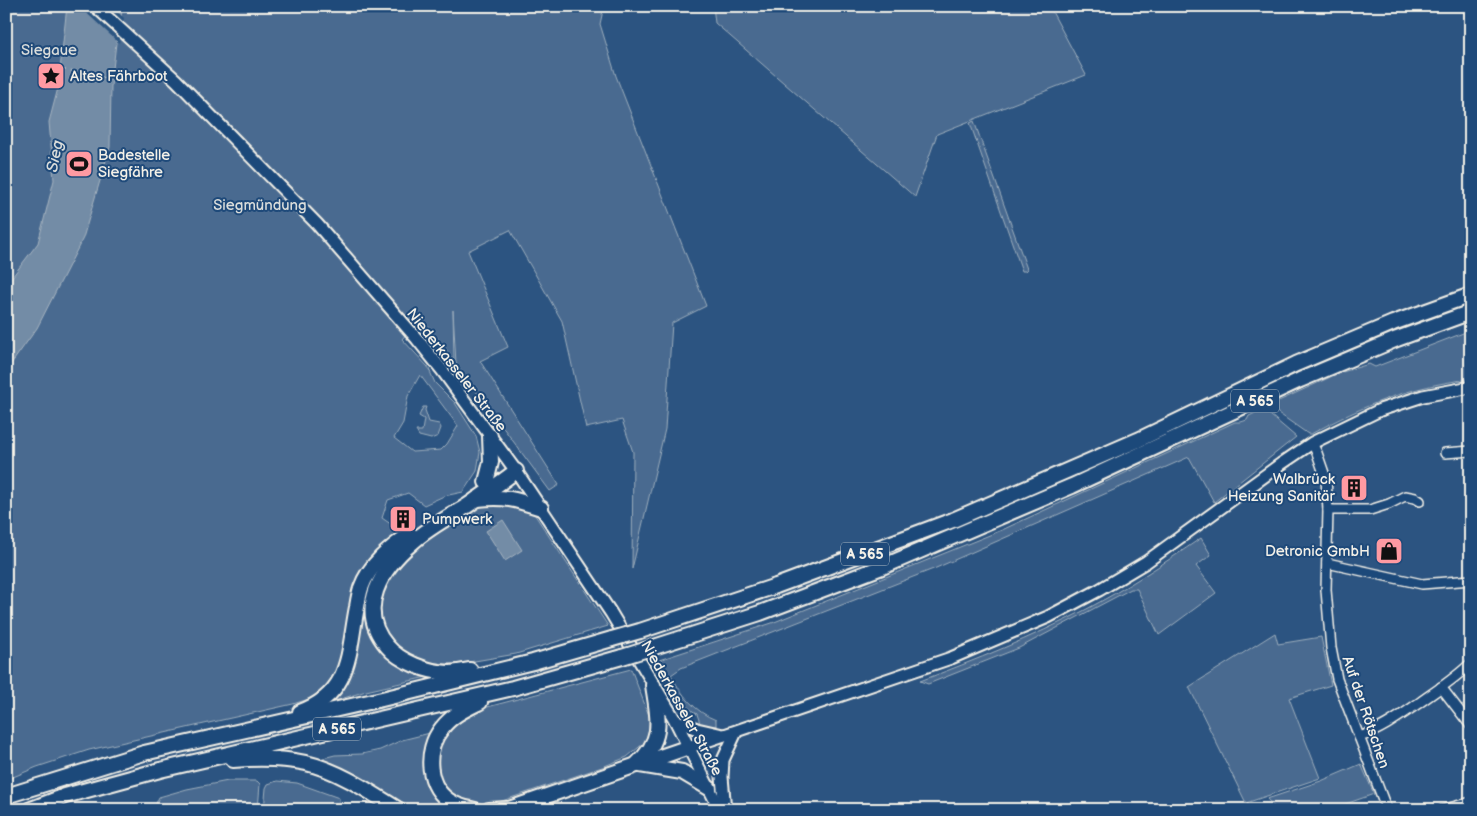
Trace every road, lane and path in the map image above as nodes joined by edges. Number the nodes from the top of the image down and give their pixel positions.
1 (96, 6) edge
2 (1471, 295) edge
3 (1471, 312) edge
4 (1471, 387) edge
5 (490, 436) junction
6 (1312, 443) junction
7 (1471, 452) edge
8 (1445, 453) dead end
9 (514, 468) junction
10 (486, 482) junction
11 (476, 499) junction
12 (1420, 501) dead end
13 (542, 508) junction
14 (1328, 510) junction
15 (1327, 563) junction
16 (1471, 580) edge
17 (533, 662) junction
18 (1471, 663) edge
19 (653, 685) junction
20 (513, 688) junction
21 (1441, 688) junction
22 (675, 720) junction
23 (1471, 726) edge
24 (259, 727) junction
25 (730, 734) junction
26 (1359, 737) junction
27 (689, 747) junction
28 (637, 765) junction
29 (160, 770) junction
30 (710, 788) junction
31 (6, 796) edge
32 (1471, 802) edge
33 (29, 810) edge
34 (399, 810) edge
35 (475, 810) edge
36 (488, 810) edge
37 (507, 810) edge
38 (720, 810) edge
39 (725, 810) edge
40 (1387, 810) edge
41 (1442, 810) edge

1 - 5 main road, Niederkasseler Straße
2 - 17 highway, A 565, bridge
3 - 20 highway, A 565, bridge
4 - 6 main road
5 - 9 main road, Niederkasseler Straße
5 - 10 highway
6 - 14 street, Auf der Rötschen
6 - 25 main road
7 - 8 street
9 - 10 highway
9 - 11 highway
9 - 13 main road, Niederkasseler Straße
10 - 24 highway
11 - 13 highway
11 - 17 highway
12 - 14 street
13 - 19 main road, Niederkasseler Straße
14 - 15 street, Auf der Rötschen
15 - 16 street
15 - 26 street, Auf der Rötschen
17 - 24 highway, A 565
18 - 21 street
19 - 22 main road, Niederkasseler Straße
19 - 28 highway
20 - 29 highway, A 565
20 - 35 highway
21 - 23 street
21 - 26 street
22 - 25 main road
22 - 27 main road, Niederkasseler Straße
24 - 31 highway, A 565
25 - 27 main road
25 - 39 main road
26 - 40 street, Auf der Rötschen
27 - 28 highway
27 - 30 main road, Niederkasseler Straße
28 - 30 highway
28 - 37 highway
29 - 33 highway, A 565
29 - 34 highway
30 - 38 main road, Niederkasseler Straße
32 - 41 street
36 - 37 highway

